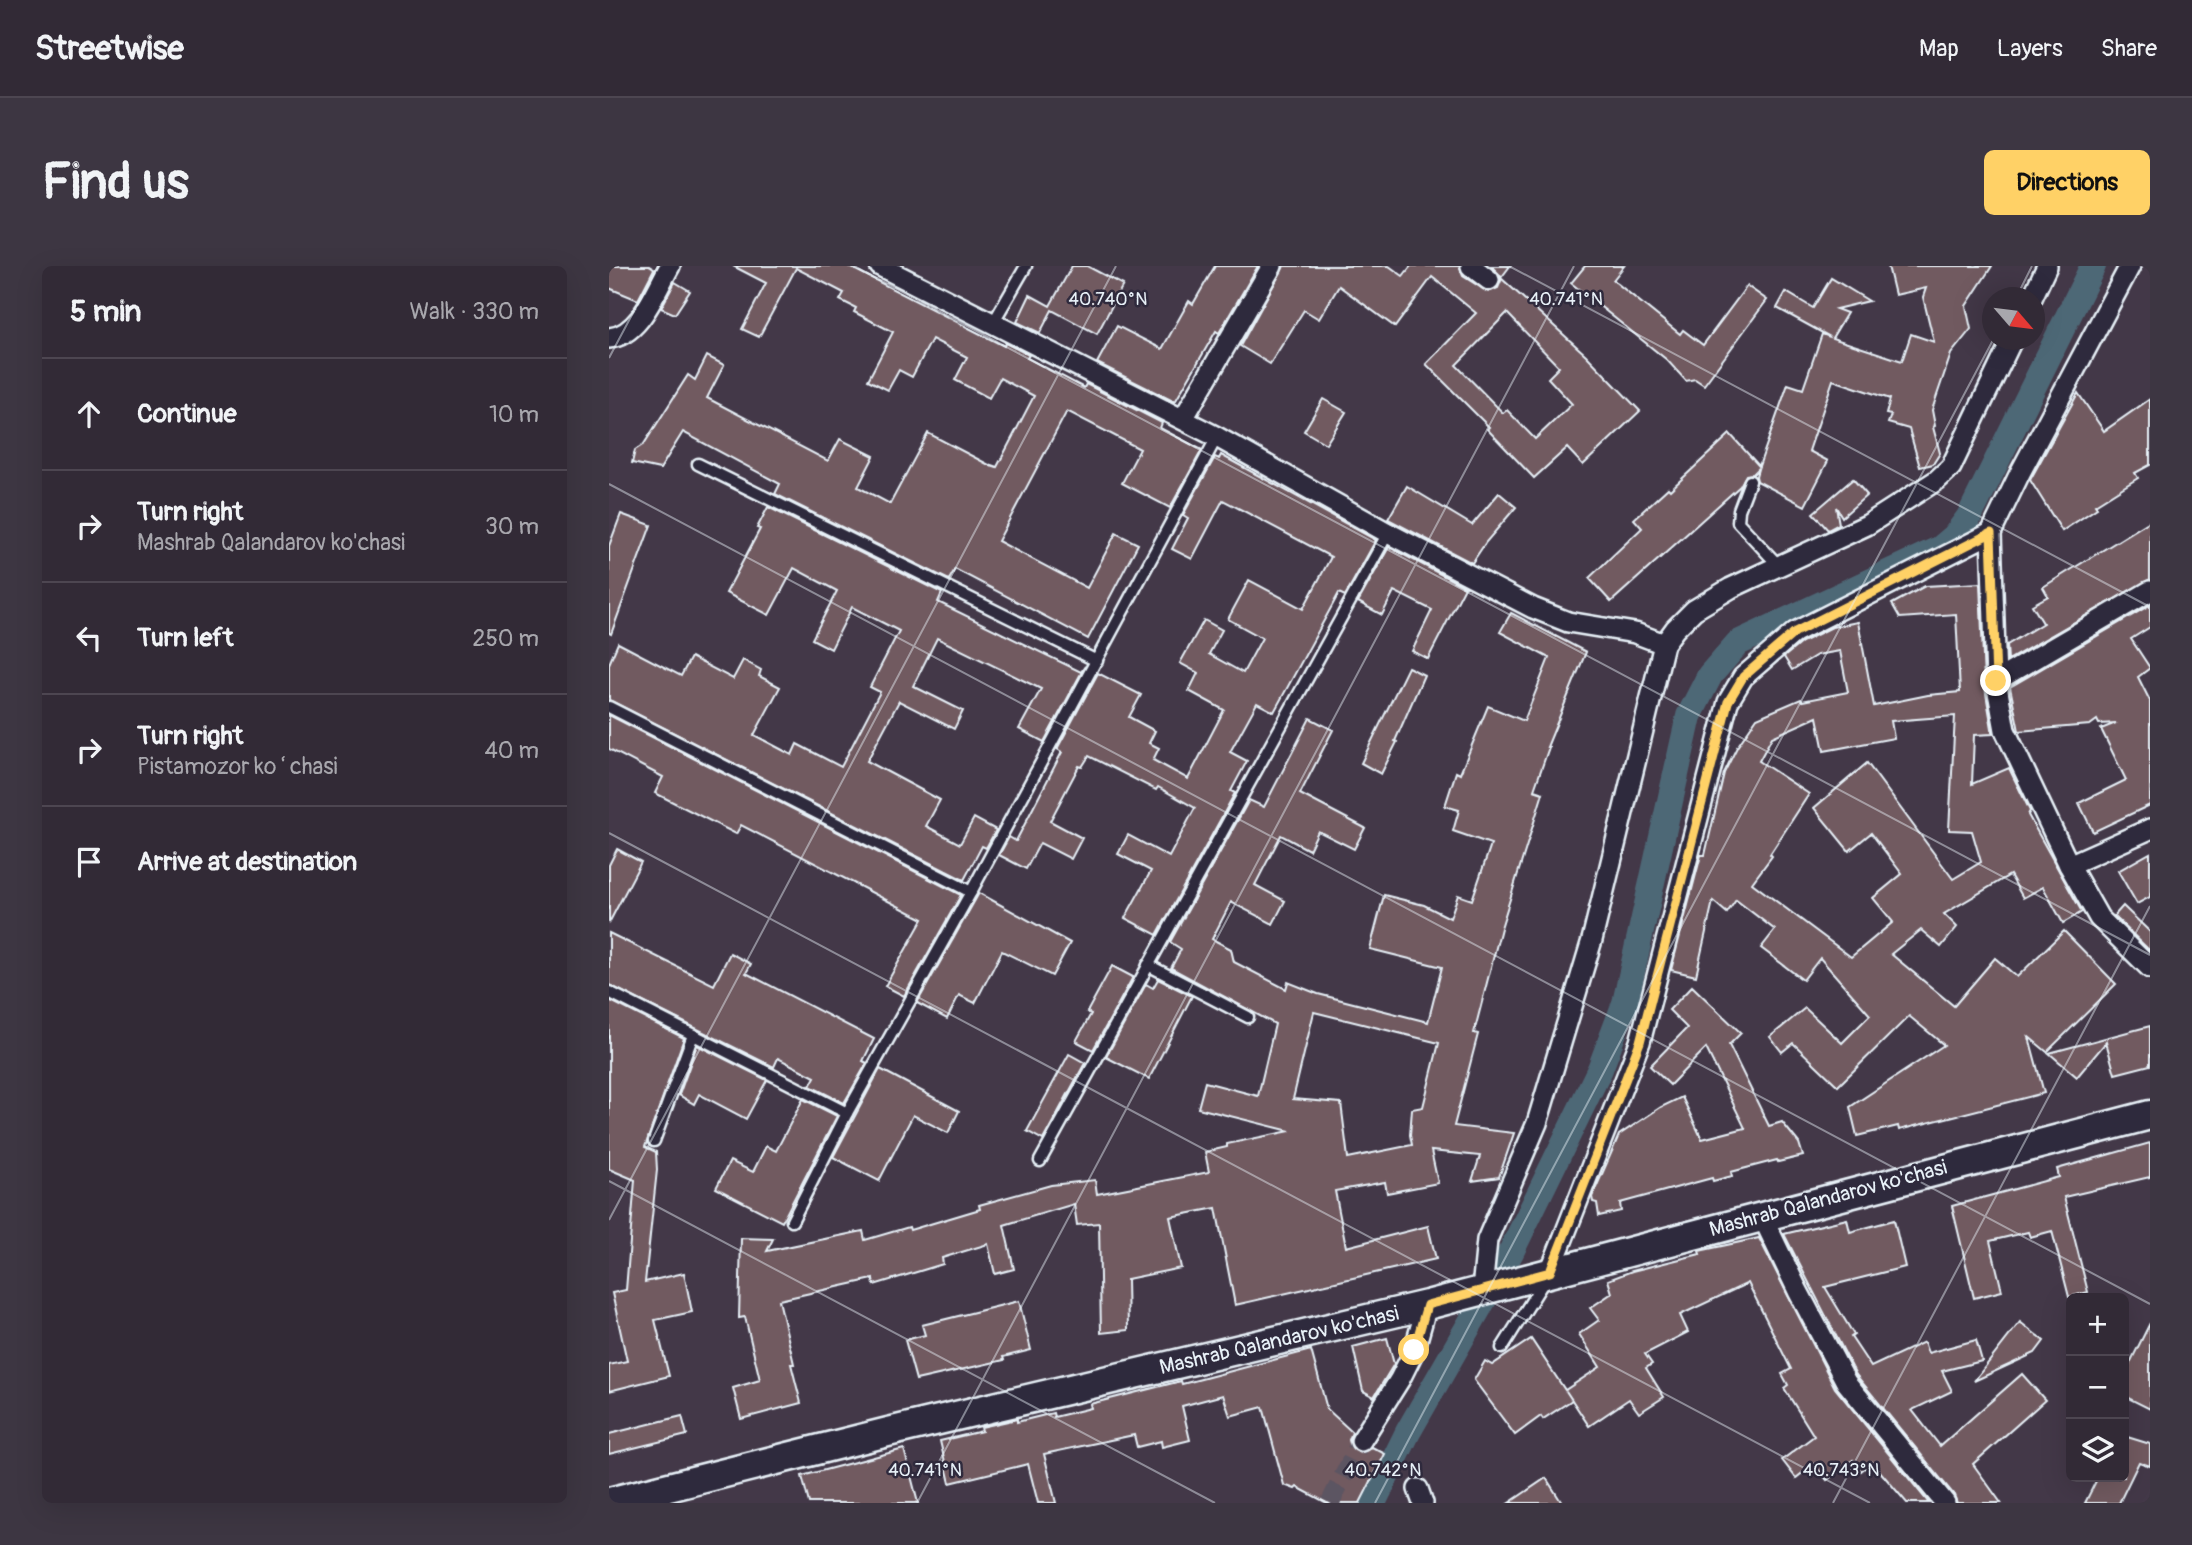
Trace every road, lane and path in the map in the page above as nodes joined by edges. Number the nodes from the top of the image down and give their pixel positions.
1 (670, 266) edge
2 (880, 266) edge
3 (1026, 266) edge
4 (1272, 266) edge
5 (1471, 266) edge
6 (2047, 266) edge
7 (2130, 266) edge
8 (1489, 280) dead end
9 (2037, 287) edge
10 (993, 323) junction
11 (609, 338) edge
12 (2007, 350) edge
13 (1183, 419) junction
14 (1217, 436) junction
15 (698, 464) dead end
16 (1750, 481) dead end
17 (1388, 533) junction
18 (1991, 533) junction
19 (1779, 566) junction
20 (2150, 591) edge
21 (1664, 644) junction
22 (1097, 661) junction
23 (1996, 681) junction
24 (609, 707) edge
25 (2150, 829) edge
26 (2069, 865) junction
27 (971, 891) junction
28 (1148, 965) junction
29 (2150, 968) edge
30 (609, 992) edge
31 (1248, 1017) dead end
32 (693, 1035) junction
33 (847, 1113) junction
34 (2150, 1115) edge
35 (654, 1141) dead end
36 (1040, 1161) dead end
37 (1762, 1216) junction
38 (792, 1221) dead end
39 (1549, 1272) junction
40 (1482, 1290) junction
41 (1436, 1302) junction
42 (1502, 1348) dead end
43 (1361, 1441) tunnel mouth
44 (609, 1502) edge
45 (1945, 1503) edge

1 - 11 street
2 - 10 street
3 - 10 lane
4 - 13 street
5 - 8 street
6 - 9 street
7 - 18 street
10 - 13 street
12 - 19 street
13 - 14 street
14 - 17 street
14 - 22 lane
15 - 22 lane
16 - 19 lane
17 - 21 street
17 - 28 lane
18 - 23 street
18 - 39 street
19 - 21 street
20 - 23 street
21 - 40 street
22 - 27 lane
23 - 26 street
24 - 27 lane
25 - 26 street
26 - 29 street
27 - 33 lane
28 - 31 lane
28 - 36 lane
30 - 32 lane
32 - 33 lane
32 - 35 lane
33 - 38 lane
34 - 37 main road, Mashrab Qalandarov ko'chasi
37 - 39 main road, Mashrab Qalandarov ko'chasi
37 - 45 street
39 - 40 main road, Mashrab Qalandarov ko'chasi
39 - 42 lane
40 - 41 main road, Mashrab Qalandarov ko'chasi
41 - 43 street
41 - 44 main road, Mashrab Qalandarov ko'chasi

